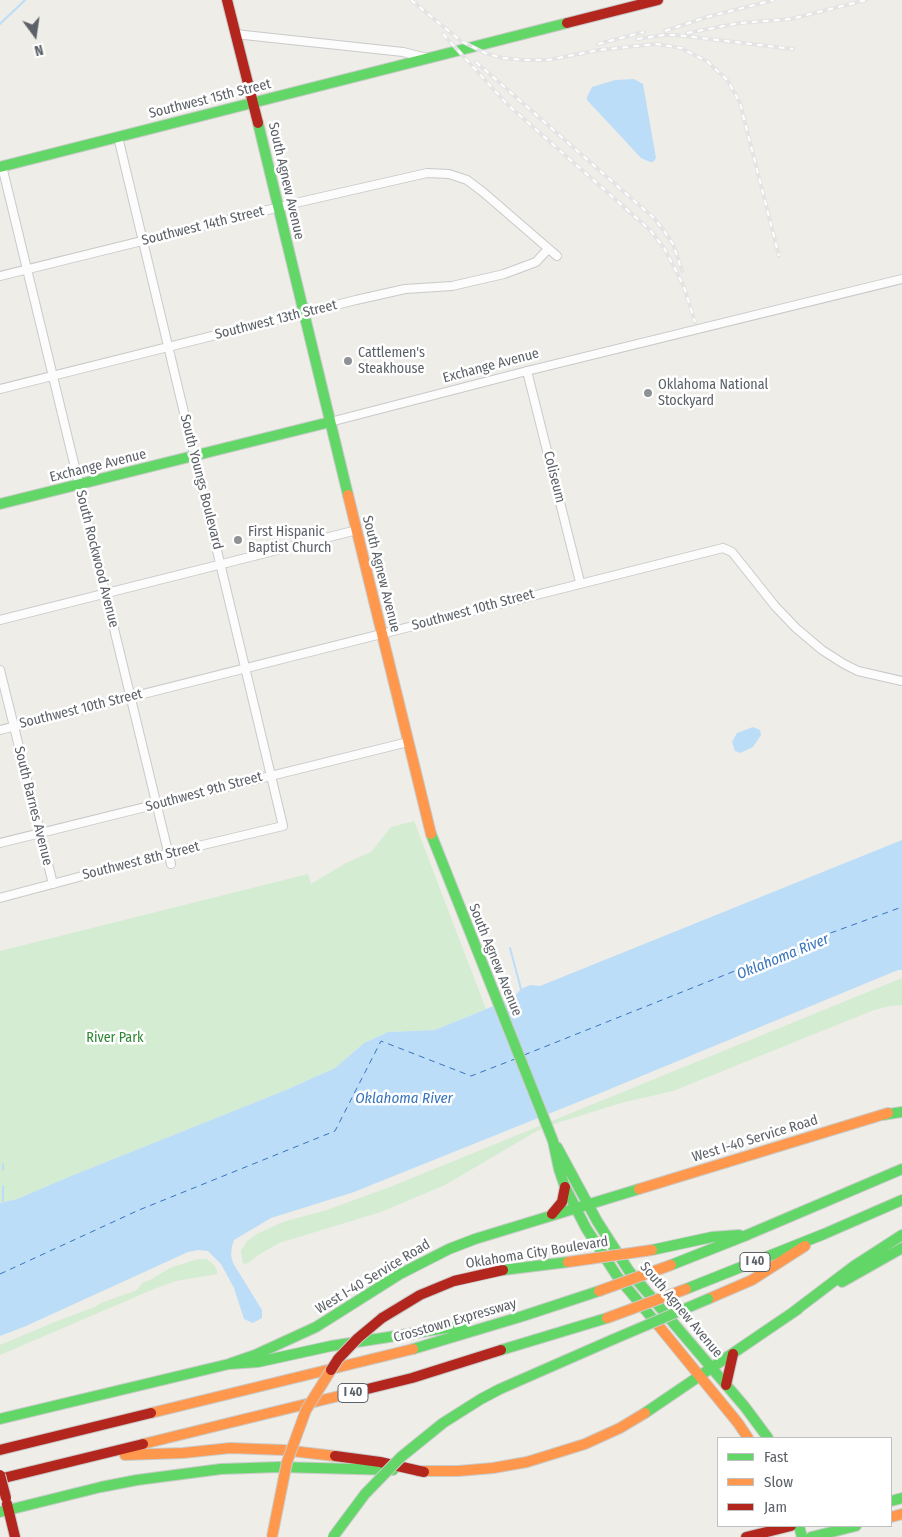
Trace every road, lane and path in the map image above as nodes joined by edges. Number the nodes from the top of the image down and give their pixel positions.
1 (227, 0) edge
2 (658, 0) edge
3 (235, 34) junction
4 (427, 58) junction
5 (253, 103) junction
6 (118, 137) junction
7 (1, 166) edge
8 (278, 208) junction
9 (142, 240) junction
10 (548, 249) junction
11 (557, 256) dead end
12 (27, 270) junction
13 (0, 276) edge
14 (902, 279) edge
15 (304, 313) junction
16 (168, 347) junction
17 (527, 371) junction
18 (52, 376) junction
19 (0, 389) edge
20 (330, 422) junction
21 (194, 456) junction
22 (79, 484) junction
23 (0, 504) edge
24 (357, 530) junction
25 (221, 564) junction
26 (580, 582) junction
27 (106, 593) junction
28 (0, 620) edge
29 (382, 634) junction
30 (245, 667) junction
31 (0, 670) edge
32 (902, 681) edge
33 (130, 697) junction
34 (14, 726) junction
35 (0, 730) edge
36 (408, 742) junction
37 (272, 775) junction
38 (156, 805) junction
39 (283, 826) joint
40 (39, 834) junction
41 (0, 843) edge
42 (169, 854) junction
43 (171, 864) dead end
44 (53, 884) junction
45 (0, 898) edge
46 (902, 1110) edge
47 (564, 1167) junction
48 (902, 1169) edge
49 (566, 1187) junction
50 (902, 1200) edge
51 (587, 1203) junction
52 (575, 1207) junction
53 (552, 1214) junction
54 (824, 1234) junction
55 (747, 1235) junction
56 (902, 1235) edge
57 (902, 1248) edge
58 (792, 1313) junction
59 (523, 1316) junction
60 (732, 1354) junction
61 (229, 1364) junction
62 (712, 1369) junction
63 (701, 1376) junction
64 (726, 1385) junction
65 (0, 1419) edge
66 (747, 1437) edge
67 (764, 1437) edge
68 (0, 1450) edge
69 (96, 1456) junction
70 (424, 1472) junction
71 (0, 1475) edge
72 (0, 1479) edge
73 (4, 1511) edge
74 (852, 1527) edge
75 (785, 1529) edge
76 (15, 1537) edge
77 (272, 1537) edge
78 (333, 1537) edge
79 (746, 1537) edge
80 (811, 1537) edge

1 - 3 main road, South Agnew Avenue
2 - 4 main road, Southwest 15th Street
3 - 4 street, Southwest 15th Street
3 - 5 main road, South Agnew Avenue
4 - 5 main road, Southwest 15th Street
5 - 6 main road, Southwest 15th Street
5 - 8 main road, South Agnew Avenue
6 - 7 main road, Southwest 15th Street
6 - 9 street, South Youngs Boulevard
7 - 12 street, South Rockwood Avenue
8 - 9 street, Southwest 14th Street
8 - 10 street, Southwest 14th Street
8 - 15 main road, South Agnew Avenue
9 - 12 street, Southwest 14th Street
9 - 16 street, South Youngs Boulevard
10 - 11 street, Southwest 14th Street
10 - 15 street, Southwest 13th Street
12 - 13 street, Southwest 14th Street
12 - 18 street, South Rockwood Avenue
14 - 17 street, Exchange Avenue
15 - 16 street, Southwest 13th Street
15 - 20 main road, South Agnew Avenue
16 - 18 street, Southwest 13th Street
16 - 21 street, South Youngs Boulevard
17 - 20 street, Exchange Avenue
17 - 26 street, Coliseum
18 - 19 street, Southwest 13th Street
18 - 22 street, South Rockwood Avenue
20 - 21 main road, Exchange Avenue
20 - 24 main road, South Agnew Avenue
21 - 22 main road, Exchange Avenue
21 - 25 street, South Youngs Boulevard
22 - 23 main road, Exchange Avenue
22 - 27 street, South Rockwood Avenue
24 - 25 street
24 - 29 main road, South Agnew Avenue
25 - 27 street
25 - 30 street, South Youngs Boulevard
26 - 29 street, Southwest 10th Street
26 - 32 street, Southwest 10th Street
27 - 28 street
27 - 33 street, South Rockwood Avenue
29 - 30 street, Southwest 10th Street
29 - 36 main road, South Agnew Avenue
30 - 33 street, Southwest 10th Street
30 - 37 street, South Youngs Boulevard
31 - 34 street, South Barnes Avenue
33 - 34 street, Southwest 10th Street
33 - 38 street, South Rockwood Avenue
34 - 35 street, Southwest 10th Street
34 - 40 street, South Barnes Avenue
36 - 37 street, Southwest 9th Street
36 - 47 main road, South Agnew Avenue
37 - 38 street, Southwest 9th Street
37 - 39 street, South Youngs Boulevard
38 - 40 street, Southwest 9th Street
38 - 42 street, South Rockwood Avenue
39 - 42 street, Southwest 8th Street
40 - 41 street, Southwest 9th Street
40 - 44 street, South Barnes Avenue
42 - 43 street, South Rockwood Avenue
42 - 44 street, Southwest 8th Street
44 - 45 street, Southwest 8th Street
46 - 51 main road, West I-40 Service Road
47 - 49 main road, South Agnew Avenue
47 - 51 main road, South Agnew Avenue
48 - 55 main road, Crosstown Expressway / I 40
49 - 52 main road, South Agnew Avenue
49 - 53 main road
50 - 54 main road, I 40
51 - 52 main road, West I-40 Service Road
51 - 62 main road, South Agnew Avenue
52 - 53 main road, West I-40 Service Road
52 - 63 main road, South Agnew Avenue
53 - 61 main road, West I-40 Service Road
54 - 69 main road, I 40, bridge
54 - 78 main road, bridge
55 - 59 main road, Crosstown Expressway / I 40, bridge
55 - 77 main road, Oklahoma City Boulevard, bridge
56 - 58 main road
57 - 58 main road
58 - 60 main road
59 - 61 main road
59 - 68 main road, Crosstown Expressway / I 40
60 - 62 main road
60 - 64 main road
61 - 65 main road, West I-40 Service Road
62 - 63 main road
62 - 64 main road, South Agnew Avenue
63 - 66 main road, South Agnew Avenue
63 - 70 main road
64 - 67 main road, South Agnew Avenue
69 - 70 main road
69 - 72 main road, I 40
70 - 73 main road
71 - 73 main road, bridge
73 - 76 main road
74 - 80 main road
75 - 79 main road

